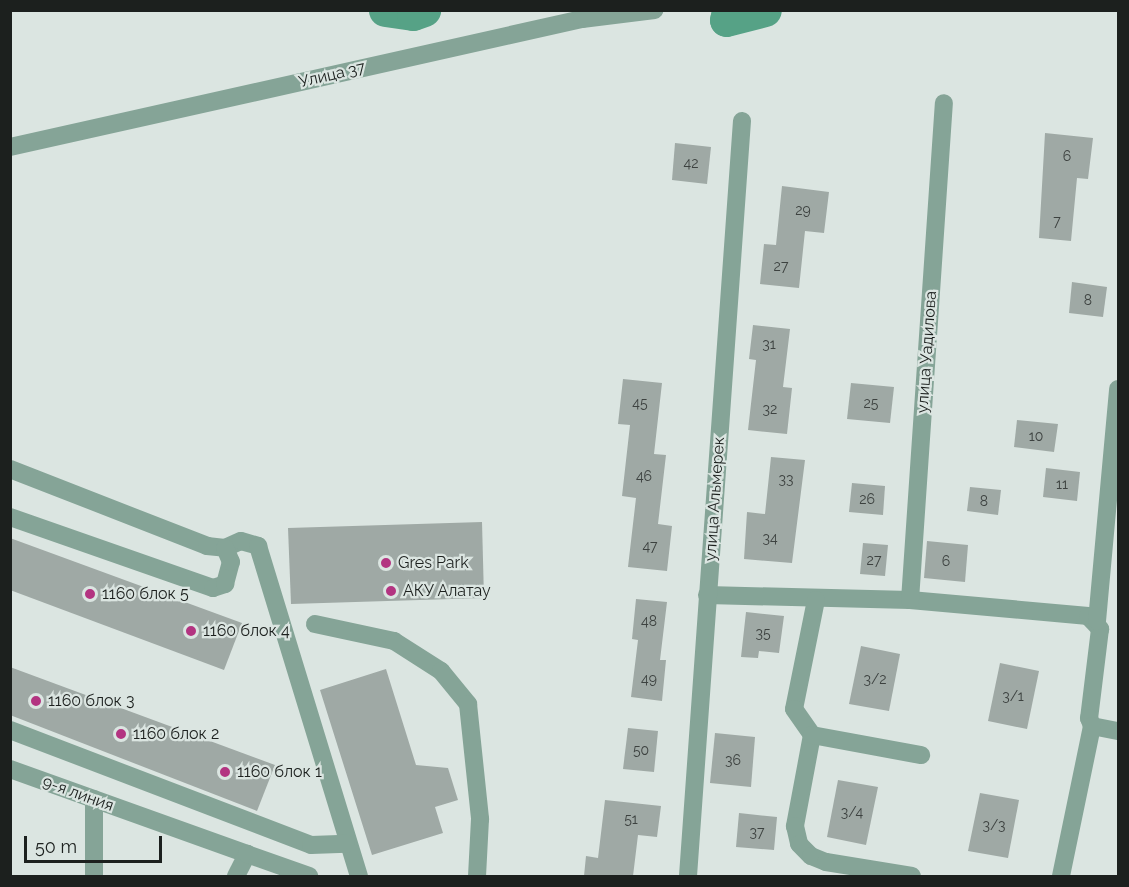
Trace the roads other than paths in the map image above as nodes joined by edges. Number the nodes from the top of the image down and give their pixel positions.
1 (654, 10) edge
2 (944, 103) dead end
3 (742, 121) dead end
4 (10, 147) edge
5 (1119, 389) edge
6 (10, 469) edge
7 (10, 517) edge
8 (225, 548) junction
9 (707, 596) junction
10 (816, 600) junction
11 (910, 600) junction
12 (1097, 621) junction
13 (315, 624) dead end
14 (1092, 726) junction
15 (10, 730) edge
16 (1119, 731) edge
17 (812, 735) junction
18 (921, 755) dead end
19 (10, 770) edge
20 (94, 799) junction
21 (346, 844) junction
22 (247, 854) junction
23 (94, 876) edge
24 (236, 876) edge
25 (309, 876) edge
26 (359, 876) edge
27 (477, 876) edge
28 (688, 876) edge
29 (912, 876) edge
30 (1061, 876) edge

1 - 4 street, Улица 37
2 - 11 street, улица Уадилова
3 - 9 street, улица Альмерек
5 - 12 street
6 - 8 street
7 - 8 street
8 - 21 street
9 - 10 street
9 - 28 street, улица Альмерек
10 - 11 street
10 - 17 street
11 - 12 street
12 - 14 street
13 - 27 street
14 - 16 street
14 - 30 street
15 - 21 street
17 - 18 street
17 - 29 street
19 - 20 street, 9-я линия
20 - 22 street, 9-я линия
20 - 23 street
21 - 26 street
22 - 24 street
22 - 25 street, 9-я линия

